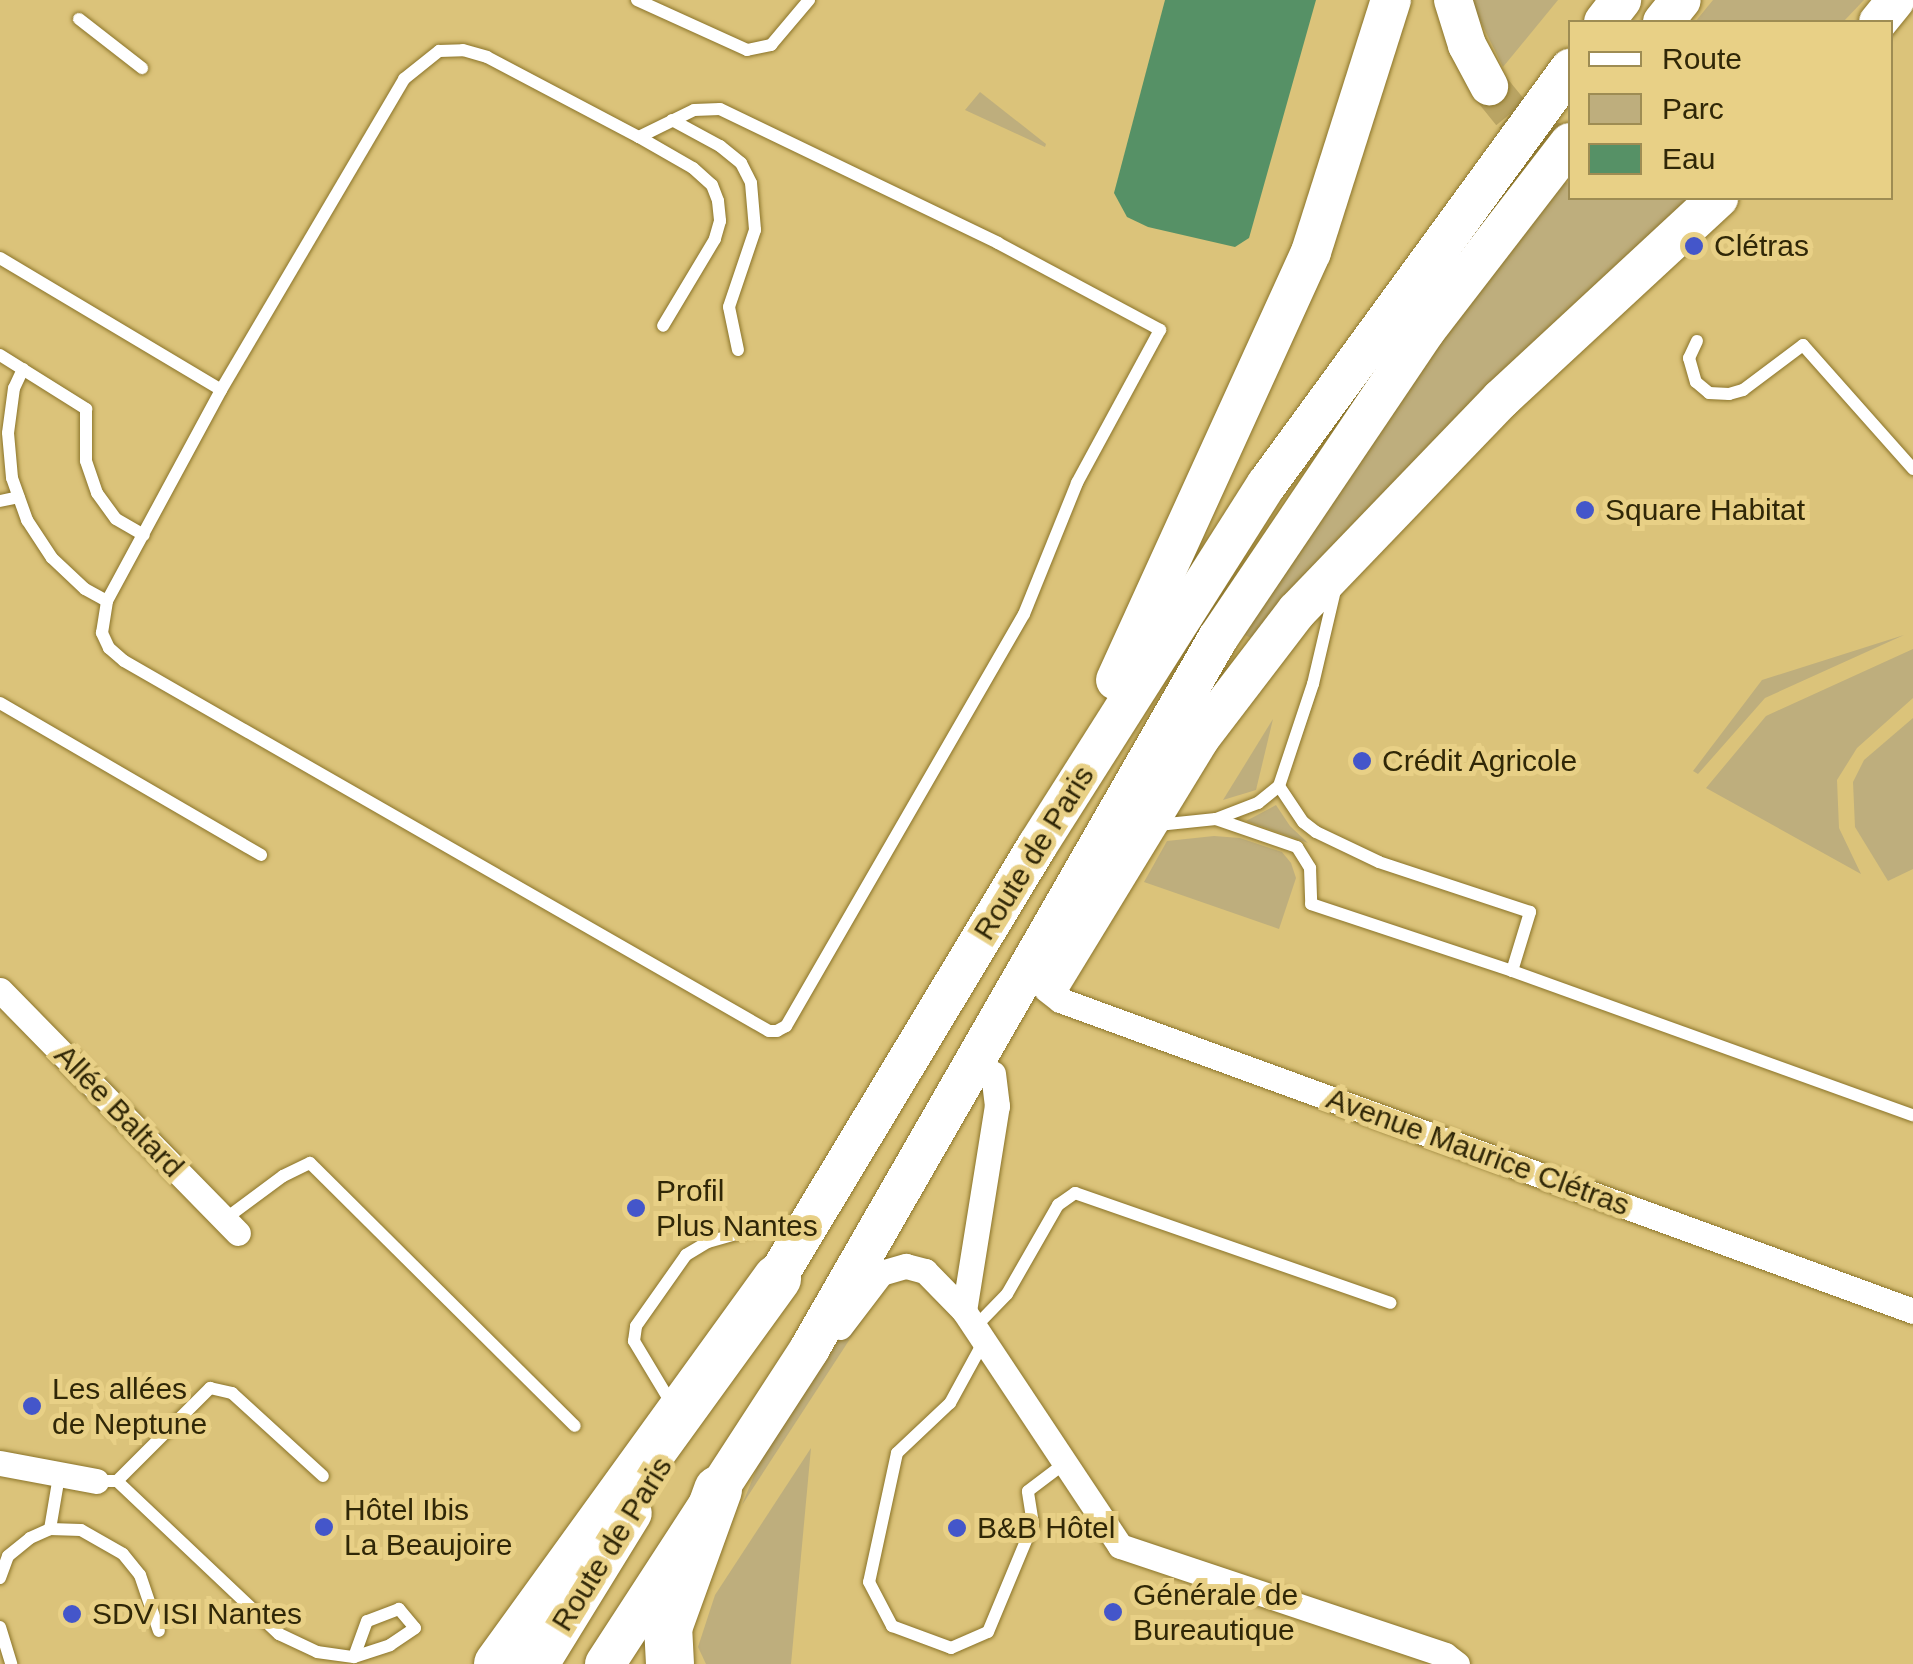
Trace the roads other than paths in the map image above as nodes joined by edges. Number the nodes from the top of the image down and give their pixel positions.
1 (637, 0) edge
2 (809, 0) edge
3 (1391, 0) edge
4 (1452, 0) edge
5 (1621, 0) edge
6 (1680, 0) edge
7 (1896, 0) edge
8 (79, 19) dead end
9 (1606, 20) edge
10 (1665, 20) edge
11 (1880, 20) edge
12 (142, 68) dead end
13 (1568, 72) edge
14 (1489, 86) tunnel mouth
15 (672, 120) junction
16 (639, 137) junction
17 (1568, 146) edge
18 (1716, 200) edge
19 (0, 258) edge
20 (663, 326) dead end
21 (1697, 341) dead end
22 (738, 350) dead end
23 (0, 355) edge
24 (22, 369) junction
25 (222, 390) junction
26 (1913, 469) edge
27 (18, 497) junction
28 (0, 501) edge
29 (144, 535) junction
30 (1338, 568) junction
31 (107, 601) junction
32 (0, 702) edge
33 (1280, 786) junction
34 (1216, 820) junction
35 (1146, 826) junction
36 (1037, 846) junction
37 (261, 854) dead end
38 (1512, 972) junction
39 (1046, 989) junction
40 (0, 990) edge
41 (993, 1072) junction
42 (1913, 1115) edge
43 (928, 1141) junction
44 (232, 1226) joint
45 (804, 1233) junction
46 (777, 1278) junction
47 (1390, 1303) dead end
48 (1913, 1311) edge
49 (974, 1327) junction
50 (810, 1348) junction
51 (677, 1411) junction
52 (576, 1426) dead end
53 (0, 1463) edge
54 (1065, 1463) junction
55 (58, 1476) junction
56 (323, 1476) dead end
57 (107, 1481) junction
58 (718, 1490) junction
59 (50, 1528) junction
60 (0, 1578) edge
61 (0, 1626) edge
62 (159, 1631) dead end
63 (354, 1657) junction
64 (11, 1664) edge
65 (498, 1664) edge
66 (538, 1664) edge
67 (605, 1664) edge
68 (670, 1664) edge
69 (1457, 1664) edge

1 - 2 lane
3 - 36 main road
4 - 14 main road
5 - 9 main road
6 - 10 main road
7 - 11 main road
8 - 12 lane
13 - 36 main road, Route de Paris
15 - 16 lane
15 - 22 lane
15 - 31 lane
16 - 20 lane
16 - 25 lane
17 - 43 main road, Route de Paris
18 - 30 main road
19 - 25 lane
21 - 26 lane
23 - 24 lane
24 - 27 lane
24 - 29 lane
25 - 29 lane
27 - 28 lane
27 - 31 lane
29 - 31 lane
30 - 33 lane
30 - 35 main road
32 - 37 lane
33 - 34 lane
33 - 38 lane
34 - 35 lane
34 - 38 lane
35 - 39 main road
36 - 45 main road, Route de Paris
38 - 42 lane
39 - 41 main road
39 - 48 street, Avenue Maurice Clétras
40 - 44 street, Allée Baltard
41 - 43 main road
41 - 49 street
43 - 50 main road, Route de Paris
44 - 52 lane
45 - 46 main road, Route de Paris
45 - 51 lane
46 - 51 highway
46 - 66 main road, Route de Paris
47 - 49 lane
49 - 50 street
49 - 54 street
49 - 54 lane
50 - 58 main road, Route de Paris
51 - 65 highway
53 - 55 street
54 - 69 street
55 - 57 street
55 - 59 lane
56 - 57 lane
57 - 63 lane
58 - 67 main road, Route de Paris
58 - 68 highway
59 - 60 lane
59 - 62 lane
61 - 64 lane
63 - 63 lane

